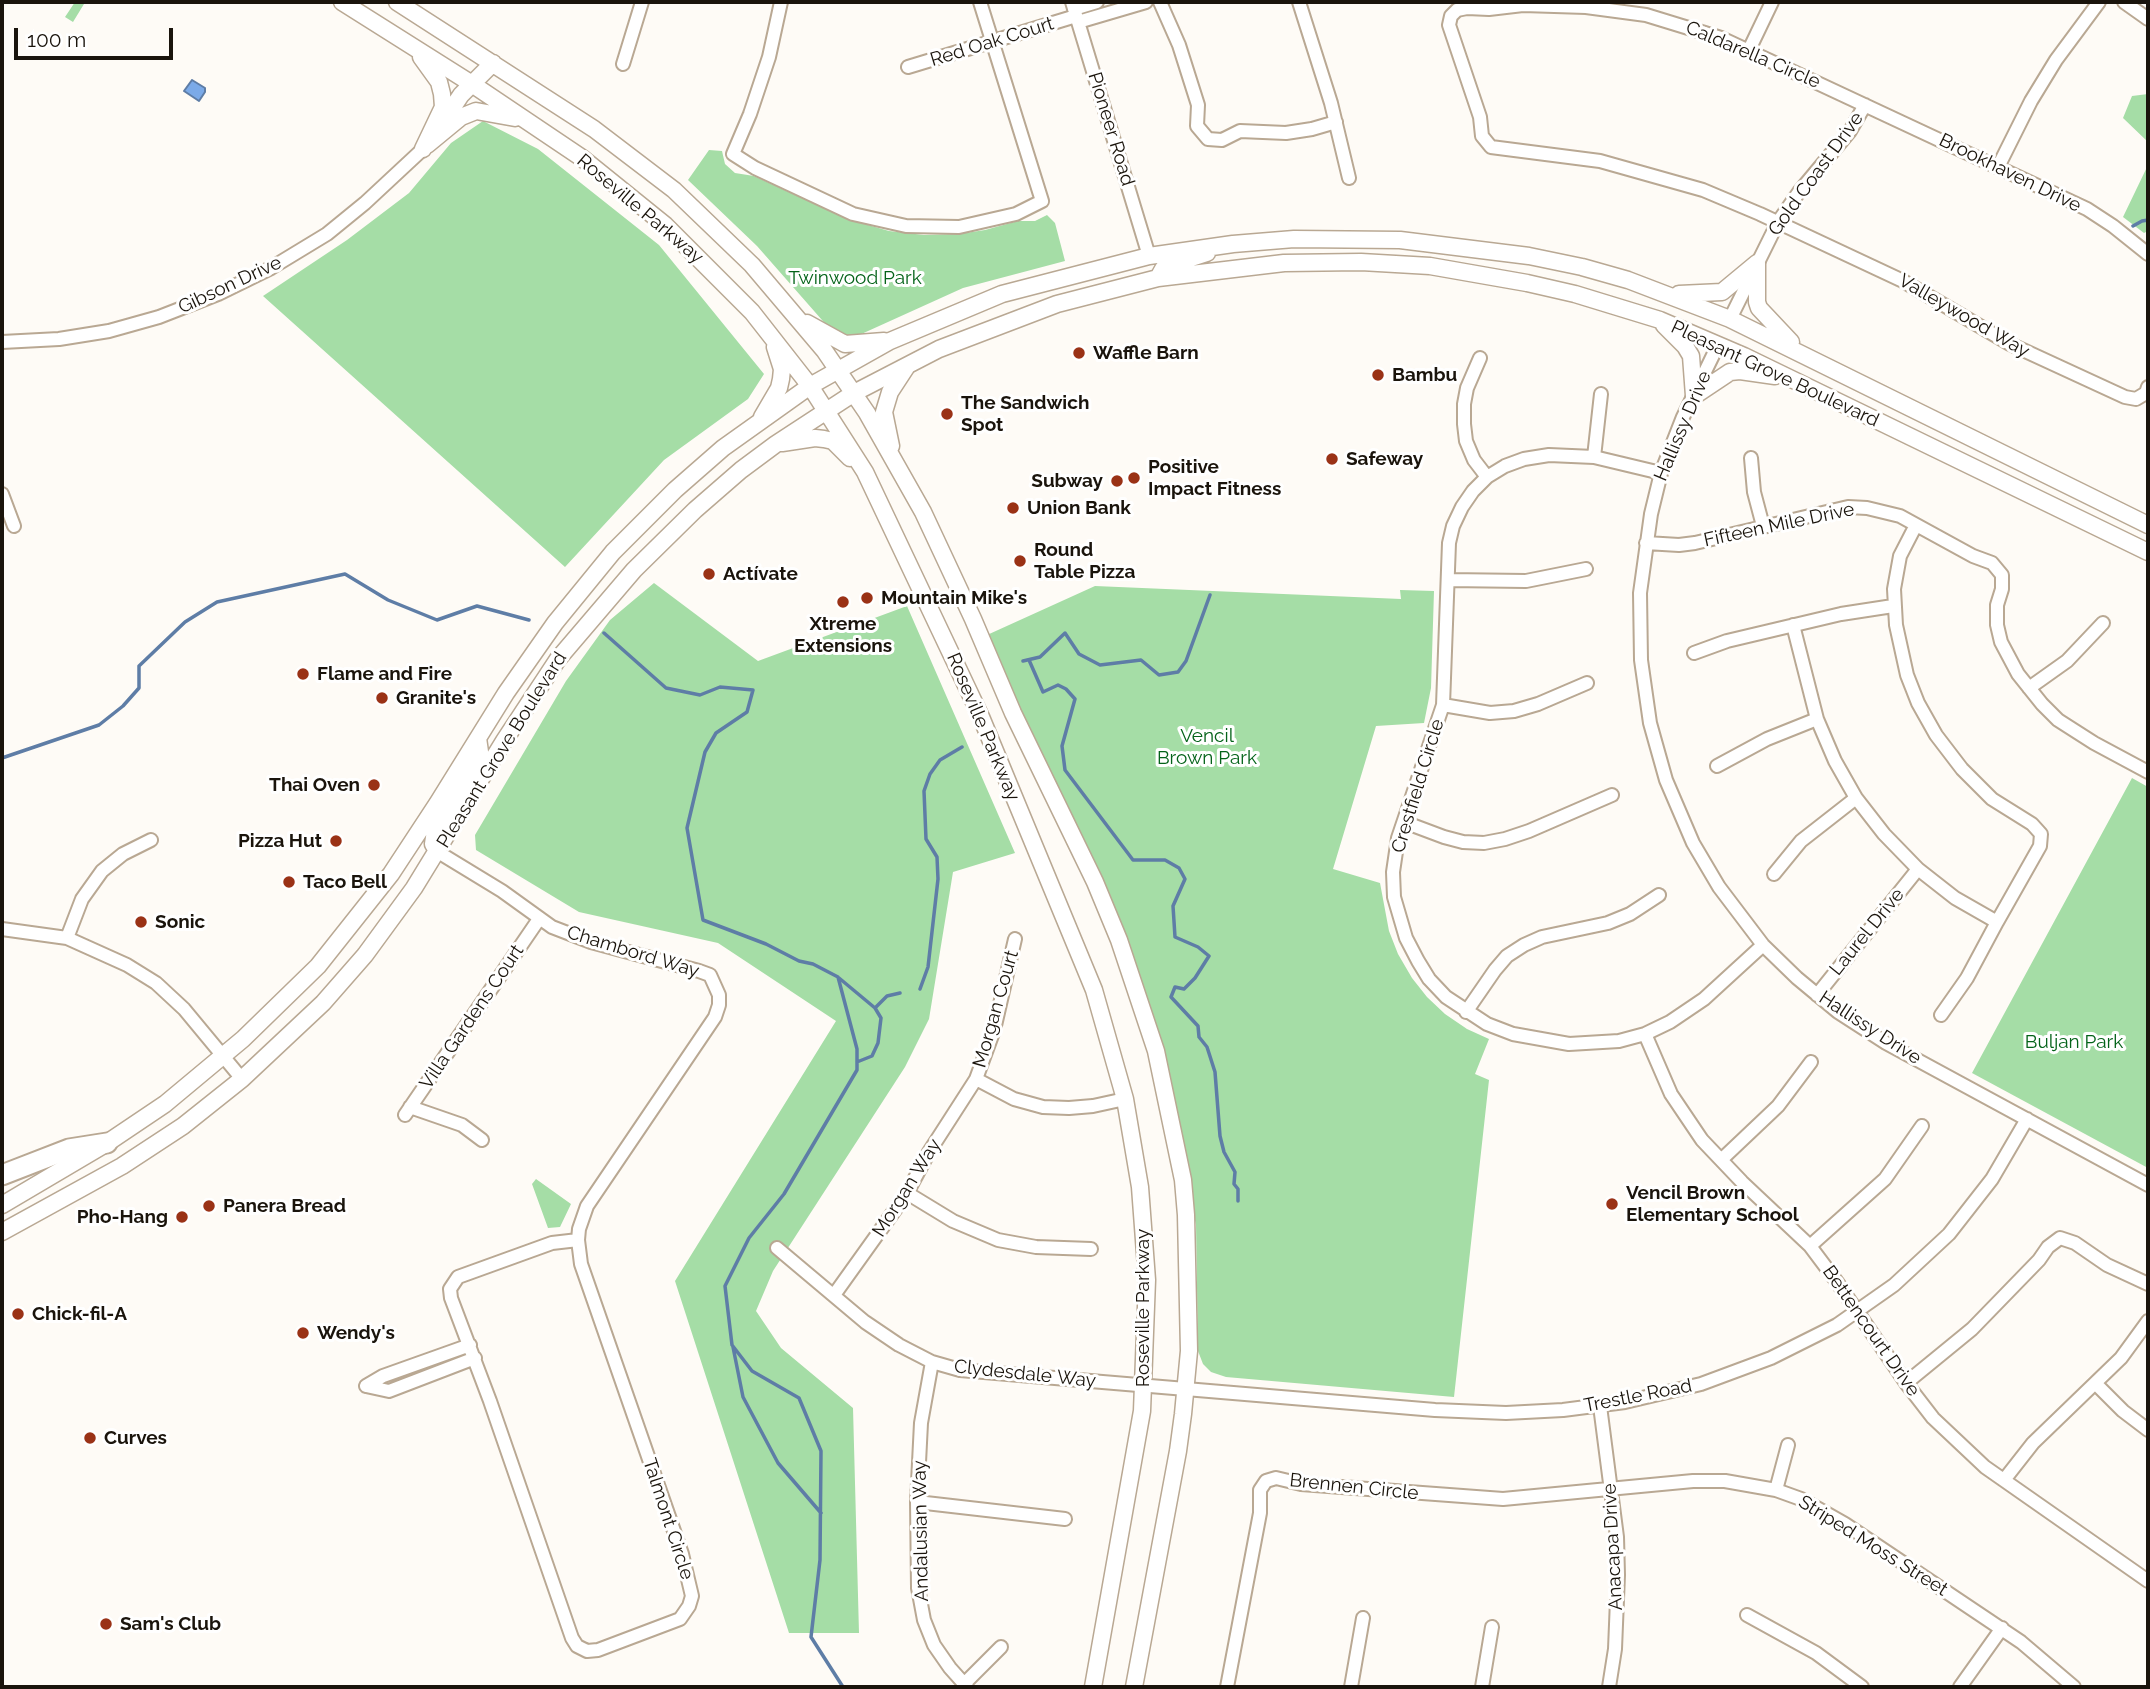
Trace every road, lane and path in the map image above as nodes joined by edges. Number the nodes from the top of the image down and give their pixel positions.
1 (342, 2) edge
2 (397, 2) edge
3 (642, 2) edge
4 (781, 2) edge
5 (980, 2) edge
6 (1097, 2) edge
7 (1146, 2) edge
8 (1160, 2) edge
9 (1299, 2) edge
10 (1772, 2) edge
11 (2099, 2) edge
12 (2124, 2) edge
13 (1075, 12) edge
14 (2148, 19) edge
15 (992, 41) junction
16 (413, 48) junction
17 (1749, 50) junction
18 (493, 63) junction
19 (623, 64) dead end
20 (908, 68) dead end
21 (472, 84) junction
22 (1865, 105) junction
23 (522, 119) junction
24 (1336, 122) junction
25 (423, 149) junction
26 (1998, 167) junction
27 (1349, 178) dead end
28 (1778, 222) junction
29 (1233, 244) junction
30 (2148, 254) edge
31 (1149, 256) junction
32 (1757, 263) junction
33 (1158, 278) junction
34 (1669, 294) junction
35 (798, 318) junction
36 (1730, 318) junction
37 (1660, 320) junction
38 (773, 338) junction
39 (890, 341) junction
40 (2, 342) edge
41 (1718, 345) junction
42 (1802, 353) junction
43 (1480, 358) dead end
44 (907, 365) junction
45 (839, 370) junction
46 (1791, 378) junction
47 (810, 386) junction
48 (2148, 387) edge
49 (854, 393) junction
50 (1601, 394) dead end
51 (1694, 396) junction
52 (827, 410) junction
53 (760, 420) junction
54 (776, 444) junction
55 (1594, 457) junction
56 (893, 458) junction
57 (1751, 458) dead end
58 (865, 472) junction
59 (1661, 473) junction
60 (1487, 477) junction
61 (2, 494) edge
62 (1916, 525) junction
63 (2148, 525) edge
64 (14, 526) dead end
65 (1763, 526) junction
66 (1646, 543) junction
67 (2148, 552) edge
68 (1586, 569) dead end
69 (1448, 580) junction
70 (1893, 606) junction
71 (2103, 622) dead end
72 (1793, 625) junction
73 (1694, 653) dead end
74 (1587, 682) dead end
75 (2029, 688) junction
76 (1443, 705) junction
77 (1817, 719) junction
78 (478, 738) junction
79 (1717, 766) dead end
80 (2148, 770) edge
81 (1612, 795) dead end
82 (1856, 798) junction
83 (1404, 822) junction
84 (151, 839) dead end
85 (438, 852) junction
86 (1918, 869) junction
87 (1774, 874) dead end
88 (1659, 895) dead end
89 (539, 919) junction
90 (1997, 922) junction
91 (2, 929) edge
92 (67, 938) junction
93 (1016, 939) dead end
94 (1763, 945) junction
95 (1817, 995) junction
96 (1466, 1012) junction
97 (1941, 1014) dead end
98 (1645, 1034) junction
99 (224, 1056) junction
100 (1811, 1062) dead end
101 (243, 1079) junction
102 (976, 1079) junction
103 (1125, 1099) junction
104 (2027, 1119) junction
105 (1922, 1126) dead end
106 (482, 1140) dead end
107 (107, 1143) junction
108 (1721, 1160) junction
109 (2, 1175) edge
110 (2148, 1185) edge
111 (907, 1193) junction
112 (2, 1205) edge
113 (2, 1232) edge
114 (578, 1241) junction
115 (1810, 1246) junction
116 (777, 1248) dead end
117 (1091, 1249) dead end
118 (2148, 1284) edge
119 (834, 1295) junction
120 (1857, 1312) junction
121 (2148, 1321) edge
122 (470, 1345) junction
123 (475, 1359) junction
124 (932, 1362) junction
125 (1906, 1383) junction
126 (2096, 1384) junction
127 (1144, 1385) junction
128 (1185, 1390) junction
129 (1600, 1406) junction
130 (2148, 1430) edge
131 (1788, 1444) dead end
132 (2004, 1480) junction
133 (1611, 1489) junction
134 (1776, 1489) junction
135 (917, 1502) junction
136 (1065, 1519) dead end
137 (2148, 1581) edge
138 (1747, 1615) dead end
139 (1363, 1618) dead end
140 (1492, 1627) dead end
141 (2002, 1628) junction
142 (1001, 1647) dead end
143 (966, 1685) edge
144 (1093, 1687) edge
145 (1134, 1687) edge
146 (1227, 1687) edge
147 (1351, 1687) edge
148 (1482, 1687) edge
149 (1609, 1687) edge
150 (1862, 1687) edge
151 (1960, 1687) edge
152 (2074, 1687) edge

1 - 16 main road, Roseville Parkway
2 - 18 main road, Roseville Parkway
3 - 19 street
4 - 15 street
5 - 15 street
6 - 13 street
7 - 13 street
8 - 24 street
9 - 24 street
10 - 17 street
11 - 26 street
12 - 14 street
13 - 15 street, Red Oak Court
13 - 31 street, Pioneer Road
15 - 20 street, Red Oak Court
16 - 21 main road, Roseville Parkway
16 - 25 main road
17 - 22 street, Caldarella Circle
17 - 28 street, Caldarella Circle
18 - 21 main road
18 - 35 main road, Roseville Parkway
21 - 23 main road, Roseville Parkway
21 - 25 main road
22 - 26 street, Brookhaven Drive
22 - 28 street, Gold Coast Drive
23 - 25 main road
23 - 38 main road, Roseville Parkway
24 - 27 street
25 - 40 street, Gibson Drive
26 - 30 street, Brookhaven Drive
28 - 32 street, Gold Coast Drive
28 - 48 street, Valleywood Way
29 - 31 main road, Pleasant Grove Boulevard
29 - 33 main road
29 - 34 main road, Pleasant Grove Boulevard
31 - 39 main road, Pleasant Grove Boulevard
32 - 34 main road
32 - 36 street, Gold Coast Drive
32 - 42 main road
33 - 37 main road, Pleasant Grove Boulevard
33 - 44 main road, Pleasant Grove Boulevard
34 - 36 main road, Pleasant Grove Boulevard
35 - 39 main road
35 - 45 main road, Roseville Parkway
36 - 41 main road
36 - 42 main road, Pleasant Grove Boulevard
37 - 41 main road, Pleasant Grove Boulevard
37 - 51 main road
38 - 47 main road, Roseville Parkway
38 - 53 main road
39 - 45 main road, Pleasant Grove Boulevard
41 - 46 main road, Pleasant Grove Boulevard
41 - 51 street, Hallissy Drive
42 - 63 main road, Pleasant Grove Boulevard
43 - 60 street
44 - 49 main road, Pleasant Grove Boulevard
44 - 56 main road
45 - 47 main road, Pleasant Grove Boulevard
45 - 49 main road, Roseville Parkway
46 - 51 main road
46 - 67 main road, Pleasant Grove Boulevard
47 - 52 main road, Roseville Parkway
47 - 53 main road, Pleasant Grove Boulevard
49 - 52 main road, Pleasant Grove Boulevard
49 - 56 main road, Roseville Parkway
50 - 55 street
51 - 59 street, Hallissy Drive
52 - 54 main road, Pleasant Grove Boulevard
52 - 58 main road, Roseville Parkway
53 - 78 main road, Pleasant Grove Boulevard
54 - 58 main road
54 - 85 main road, Pleasant Grove Boulevard
55 - 59 street, Crestfield Circle
55 - 60 street, Crestfield Circle
56 - 128 main road, Roseville Parkway
57 - 65 street
58 - 103 main road, Roseville Parkway
59 - 66 street, Hallissy Drive
60 - 69 street, Crestfield Circle
61 - 64 street
62 - 65 street, Fifteen Mile Drive
62 - 70 street
62 - 75 street, Fifteen Mile Drive
65 - 66 street, Fifteen Mile Drive
66 - 94 street, Hallissy Drive
68 - 69 street
69 - 76 street, Crestfield Circle
70 - 72 street
70 - 90 street
71 - 75 street
72 - 73 street
72 - 77 street
74 - 76 street
75 - 80 street, Fifteen Mile Drive
76 - 83 street, Crestfield Circle
77 - 79 street
77 - 82 street
78 - 85 main road
78 - 99 main road, Pleasant Grove Boulevard
81 - 83 street
82 - 86 street
82 - 87 street
83 - 96 street, Crestfield Circle
84 - 92 street
85 - 89 street, Chambord Way
85 - 101 main road, Pleasant Grove Boulevard
86 - 90 street
86 - 95 street, Laurel Drive
88 - 96 street
89 - 106 street, Villa Gardens Court
89 - 114 street, Chambord Way
90 - 97 street
91 - 92 street
92 - 99 street
93 - 102 street, Morgan Court
94 - 95 street, Hallissy Drive
94 - 98 street, Crestfield Circle
95 - 104 street, Hallissy Drive
96 - 98 street, Crestfield Circle
98 - 108 street, Bettencourt Drive
99 - 101 street
99 - 107 main road, Pleasant Grove Boulevard
100 - 108 street
101 - 113 main road, Pleasant Grove Boulevard
102 - 103 street
102 - 111 street, Morgan Way
103 - 127 main road, Roseville Parkway
104 - 110 street, Hallissy Drive
104 - 120 street, Trestle Road
105 - 115 street
107 - 109 highway
107 - 112 main road, Pleasant Grove Boulevard
108 - 115 street, Bettencourt Drive
111 - 117 street
111 - 119 street, Morgan Way
114 - 122 street, Talmont Circle
114 - 123 street, Talmont Circle
115 - 120 street, Bettencourt Drive
116 - 119 street, Clydesdale Way
118 - 125 street
119 - 124 street, Clydesdale Way
120 - 125 street, Bettencourt Drive
120 - 129 street, Trestle Road
121 - 126 street
122 - 123 street, Talmont Circle
122 - 123 street
124 - 127 street, Clydesdale Way
124 - 135 street, Andalusian Way
125 - 132 street, Bettencourt Drive
126 - 130 street
126 - 132 street
127 - 128 street, Trestle Road
127 - 144 main road, Roseville Parkway
128 - 129 street, Trestle Road
128 - 145 main road, Roseville Parkway
129 - 133 street, Anacapa Drive
131 - 134 street
132 - 137 street, Bettencourt Drive
133 - 134 street, Striped Moss Street
133 - 146 street, Brennen Circle
133 - 149 street, Anacapa Drive
134 - 141 street, Striped Moss Street
135 - 136 street
135 - 143 street, Andalusian Way
138 - 150 street
139 - 147 street
140 - 148 street
141 - 151 street
141 - 152 street, Striped Moss Street
142 - 143 street

